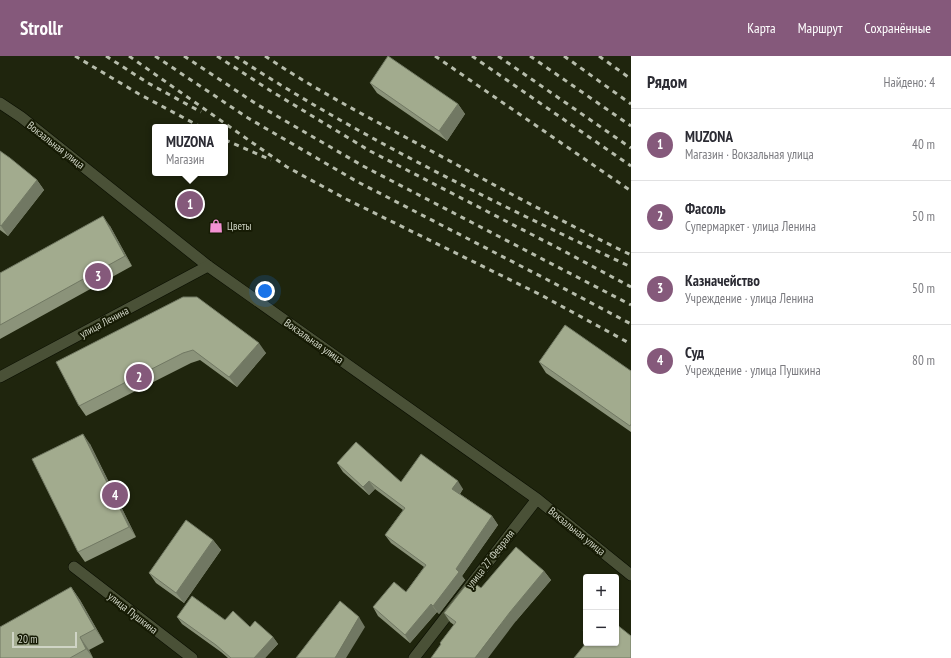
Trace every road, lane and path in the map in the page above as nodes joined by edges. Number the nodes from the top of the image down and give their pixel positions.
1 (0, 103) edge
2 (208, 266) junction
3 (0, 377) edge
4 (537, 499) junction
5 (74, 567) dead end
6 (631, 575) edge
7 (192, 658) edge
8 (414, 658) edge

1 - 2 street, Вокзальная улица
2 - 3 street, улица Ленина
2 - 4 street, Вокзальная улица
4 - 6 street, Вокзальная улица
4 - 8 street, улица 27 Февраля
5 - 7 street, улица Пушкина

